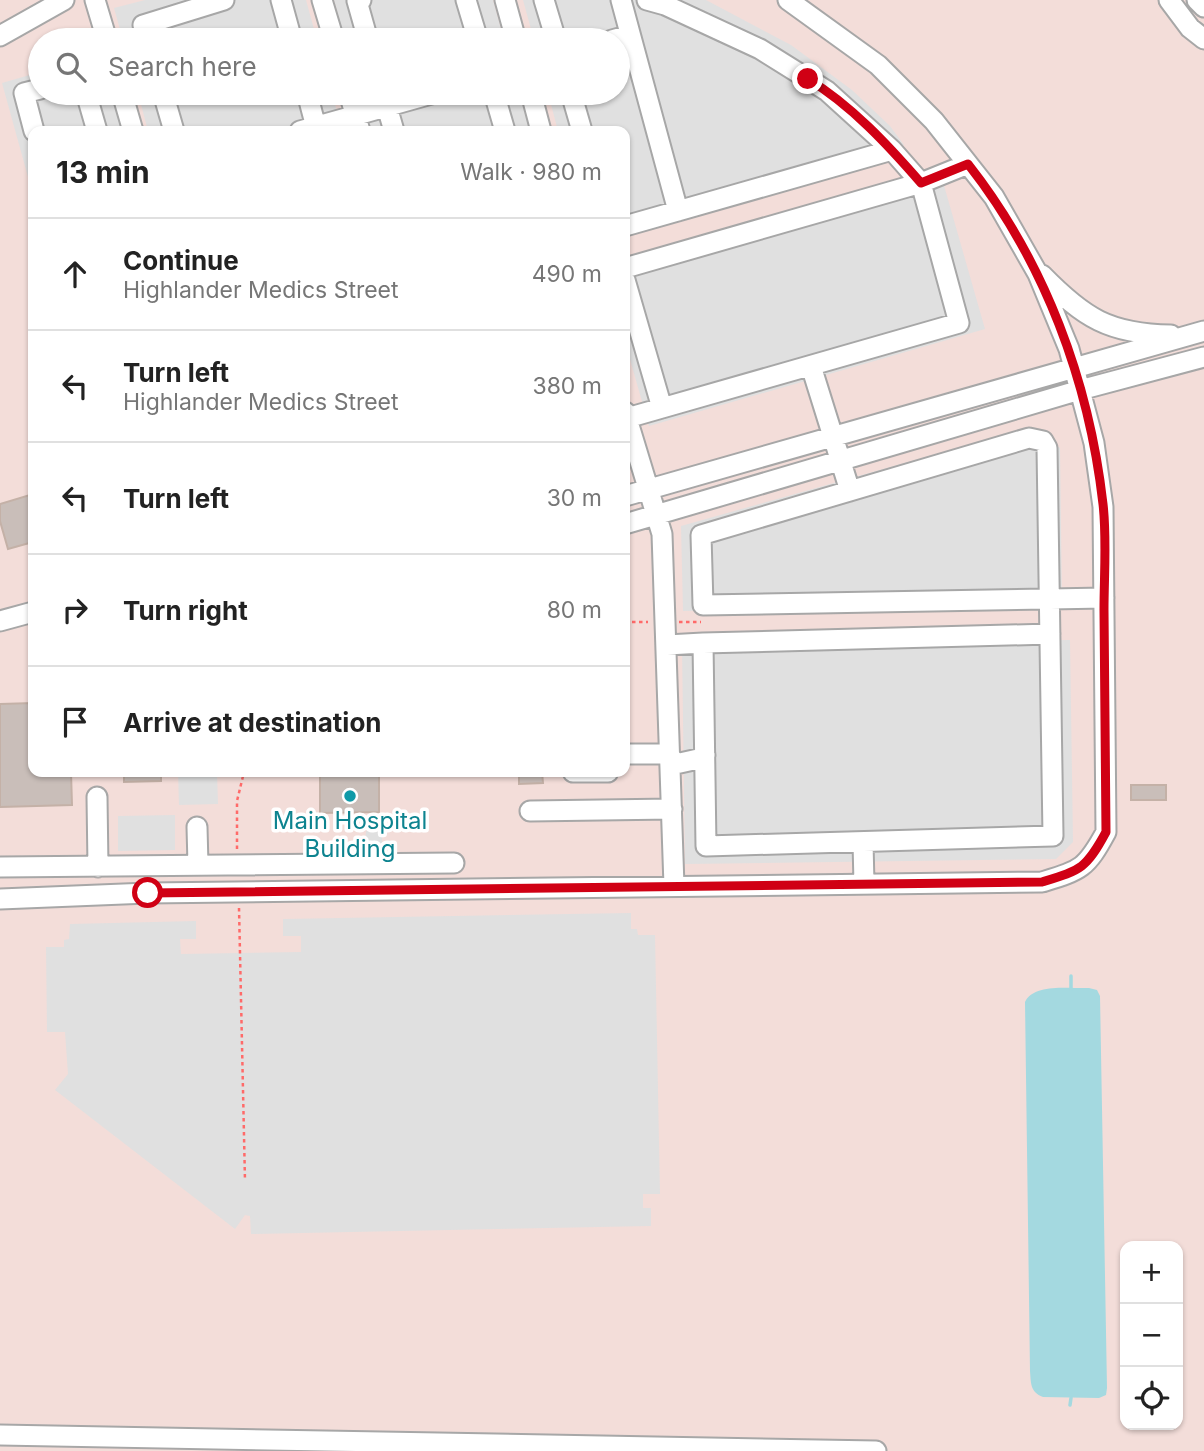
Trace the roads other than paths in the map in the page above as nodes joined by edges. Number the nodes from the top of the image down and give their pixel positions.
1 (64, 0) edge
2 (95, 0) edge
3 (224, 0) edge
4 (281, 0) edge
5 (322, 0) edge
6 (360, 0) edge
7 (466, 0) edge
8 (505, 0) edge
9 (544, 0) edge
10 (621, 0) edge
11 (647, 0) edge
12 (788, 0) edge
13 (1169, 0) edge
14 (1197, 0) edge
15 (1204, 8) edge
16 (103, 28) edge
17 (144, 28) edge
18 (289, 28) edge
19 (330, 28) edge
20 (365, 28) edge
21 (474, 28) edge
22 (513, 28) edge
23 (552, 28) edge
24 (621, 28) edge
25 (0, 36) edge
26 (1204, 39) edge
27 (630, 64) edge
28 (28, 92) edge
29 (89, 105) edge
30 (125, 105) edge
31 (166, 105) edge
32 (308, 105) edge
33 (353, 105) edge
34 (378, 105) edge
35 (387, 105) edge
36 (497, 105) edge
37 (534, 105) edge
38 (574, 105) edge
39 (358, 123) edge
40 (33, 126) edge
41 (96, 126) edge
42 (132, 126) edge
43 (173, 126) edge
44 (311, 126) edge
45 (338, 126) edge
46 (393, 126) edge
47 (504, 126) edge
48 (540, 126) edge
49 (581, 126) edge
50 (892, 150) junction
51 (968, 164) junction
52 (921, 183) junction
53 (678, 211) junction
54 (630, 225) edge
55 (1032, 265) junction
56 (630, 267) edge
57 (630, 297) edge
58 (1197, 333) edge
59 (1204, 357) edge
60 (811, 366) junction
61 (1074, 366) junction
62 (1080, 390) junction
63 (662, 408) junction
64 (630, 414) edge
65 (630, 429) edge
66 (832, 437) junction
67 (840, 461) junction
68 (648, 490) junction
69 (850, 491) junction
70 (630, 495) edge
71 (656, 515) junction
72 (630, 523) edge
73 (1104, 598) junction
74 (1050, 599) junction
75 (28, 613) edge
76 (0, 621) edge
77 (1050, 634) junction
78 (703, 643) junction
79 (667, 645) junction
80 (630, 754) edge
81 (670, 755) junction
82 (703, 755) junction
83 (97, 797) dead end
84 (672, 809) junction
85 (530, 811) dead end
86 (197, 827) dead end
87 (863, 842) junction
88 (454, 863) dead end
89 (198, 865) junction
90 (0, 867) edge
91 (48, 867) junction
92 (98, 867) junction
93 (864, 884) junction
94 (674, 886) junction
95 (49, 897) junction
96 (0, 899) edge
97 (0, 1435) edge
98 (876, 1451) edge

1 - 25 street
2 - 16 street
3 - 17 street
4 - 18 street
5 - 19 street
6 - 20 street
7 - 21 street
8 - 22 street
9 - 23 street
10 - 24 street
11 - 50 street
12 - 51 street
13 - 26 street
14 - 15 street
27 - 53 street
28 - 40 street
29 - 41 street
30 - 42 street
31 - 43 street
32 - 44 street
33 - 39 street
34 - 39 street
35 - 46 street
36 - 47 street
37 - 48 street
38 - 49 street
39 - 45 street
50 - 52 street
50 - 53 street
51 - 52 street
51 - 55 street
52 - 56 street
52 - 60 street
53 - 54 street
55 - 58 street
55 - 61 street
57 - 63 street
58 - 61 street
59 - 62 street
60 - 63 street
60 - 66 street
61 - 62 street
61 - 66 street
62 - 67 street
62 - 73 street
63 - 64 street
65 - 68 street
66 - 67 street
66 - 68 street
67 - 69 street
67 - 71 street
68 - 70 street
68 - 71 street
69 - 74 street
69 - 74 street
71 - 72 street
71 - 79 street
73 - 74 street
73 - 93 street
74 - 77 street
75 - 76 street
77 - 78 street
77 - 87 street
78 - 79 street
78 - 82 street
79 - 81 street
80 - 81 street
81 - 82 street
81 - 84 street
82 - 87 street
83 - 92 street
84 - 85 street
84 - 94 street
86 - 89 street
87 - 93 street
88 - 89 street
89 - 92 street
90 - 91 street
91 - 92 street
91 - 95 street
93 - 94 street
94 - 95 street
95 - 96 street
97 - 98 street

